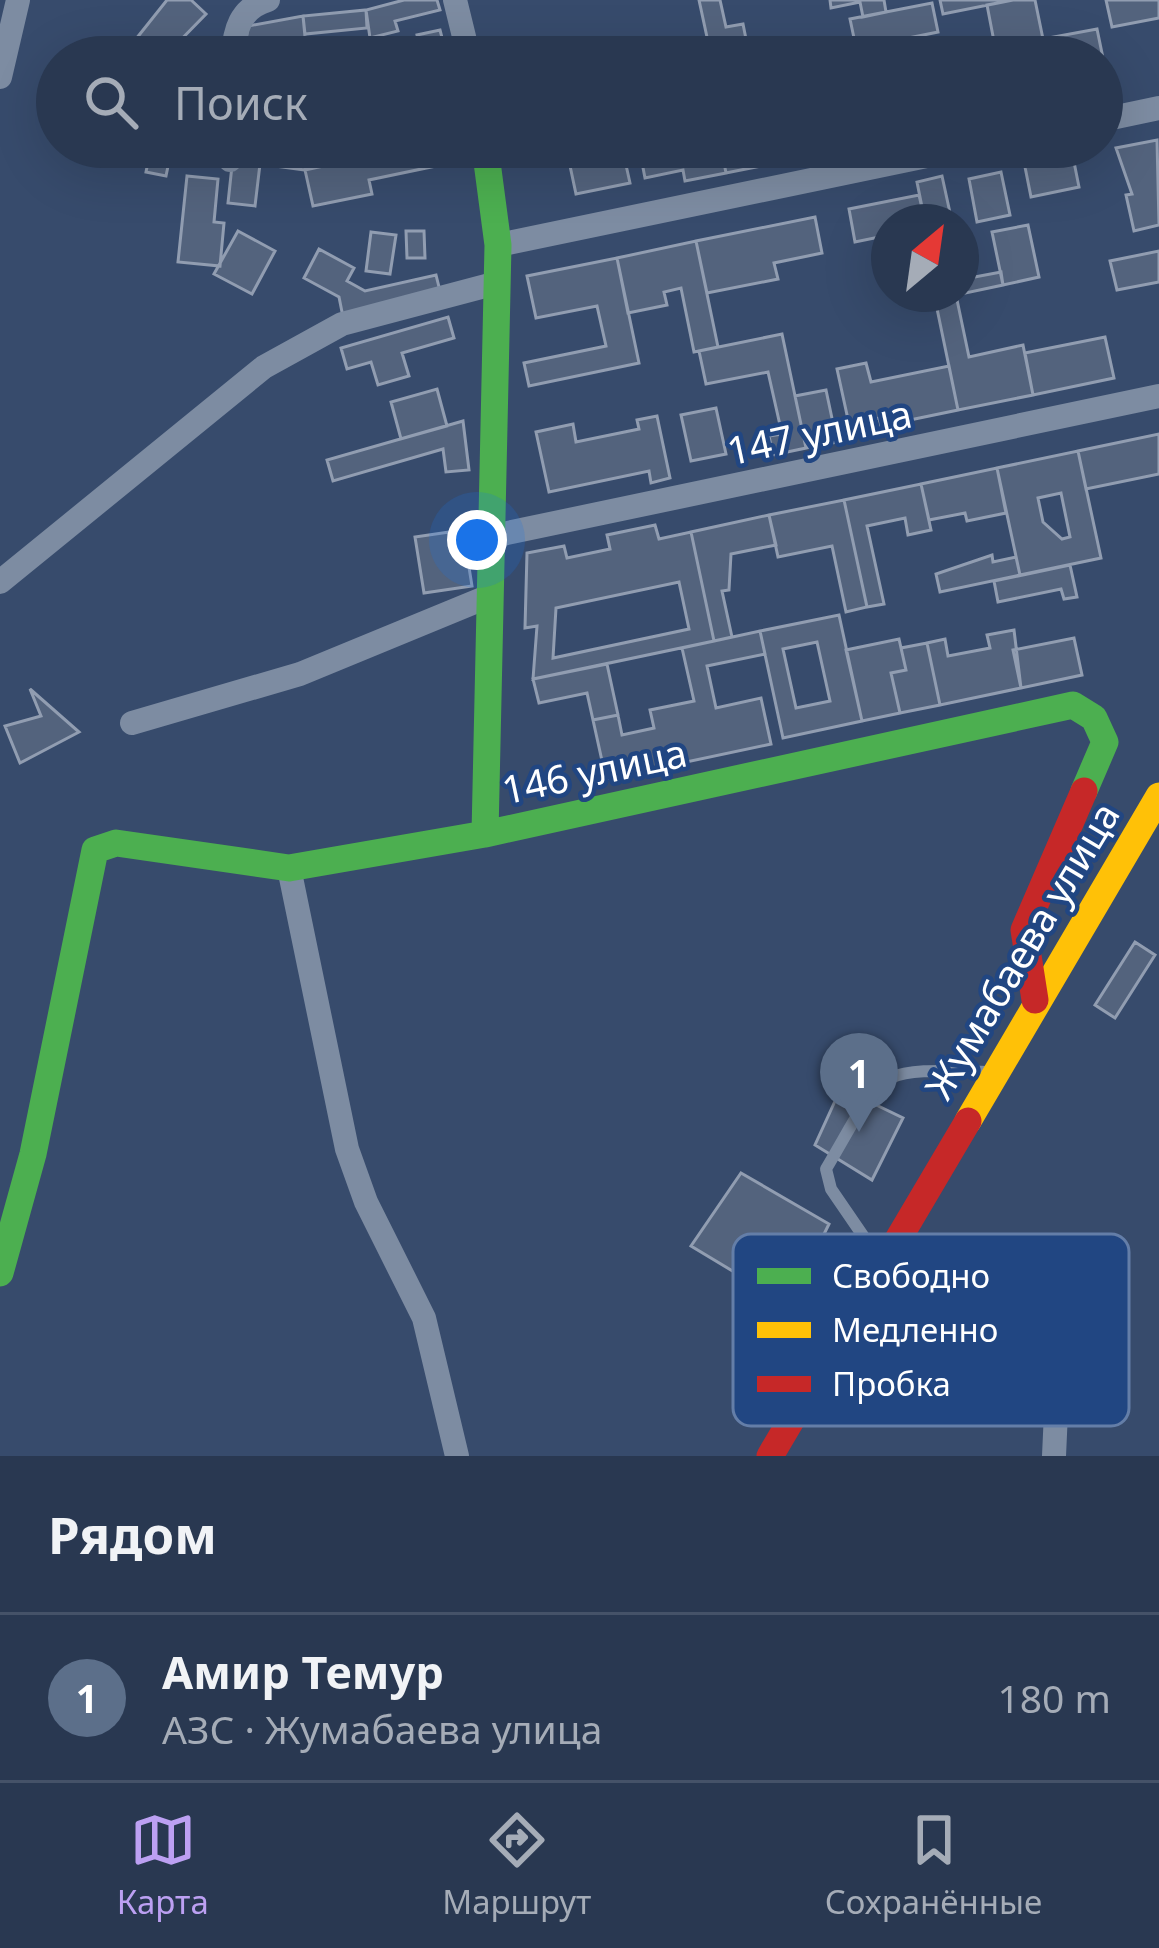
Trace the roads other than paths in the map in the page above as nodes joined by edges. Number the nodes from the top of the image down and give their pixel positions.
1 (18, 0) edge
2 (268, 0) edge
3 (455, 0) edge
4 (234, 36) edge
5 (464, 36) edge
6 (0, 77) edge
7 (1159, 108) edge
8 (1123, 116) edge
9 (488, 168) edge
10 (869, 168) edge
11 (498, 245) junction
12 (494, 284) junction
13 (1159, 396) edge
14 (493, 536) junction
15 (0, 582) edge
16 (487, 597) junction
17 (132, 723) dead end
18 (1159, 796) edge
19 (484, 834) junction
20 (289, 868) junction
21 (1035, 1000) junction
22 (993, 1072) junction
23 (861, 1234) edge
24 (899, 1234) edge
25 (0, 1273) edge
26 (788, 1426) edge
27 (1055, 1426) edge
28 (457, 1456) edge
29 (770, 1456) edge
30 (1054, 1456) edge

1 - 6 street
2 - 4 street
3 - 5 street
7 - 8 street
9 - 11 street, 146 улица
10 - 11 street
11 - 12 street, 146 улица
12 - 14 street, 146 улица
12 - 15 street
13 - 14 street, 147 улица
14 - 16 street, 146 улица
16 - 17 street
16 - 19 street, 146 улица
18 - 21 street, Жумабаева улица
19 - 20 street
19 - 21 street, 146 улица
20 - 25 street
20 - 28 street
21 - 22 street, Жумабаева улица
22 - 23 lane
22 - 24 street, Жумабаева улица
26 - 29 street, Жумабаева улица
27 - 30 street

